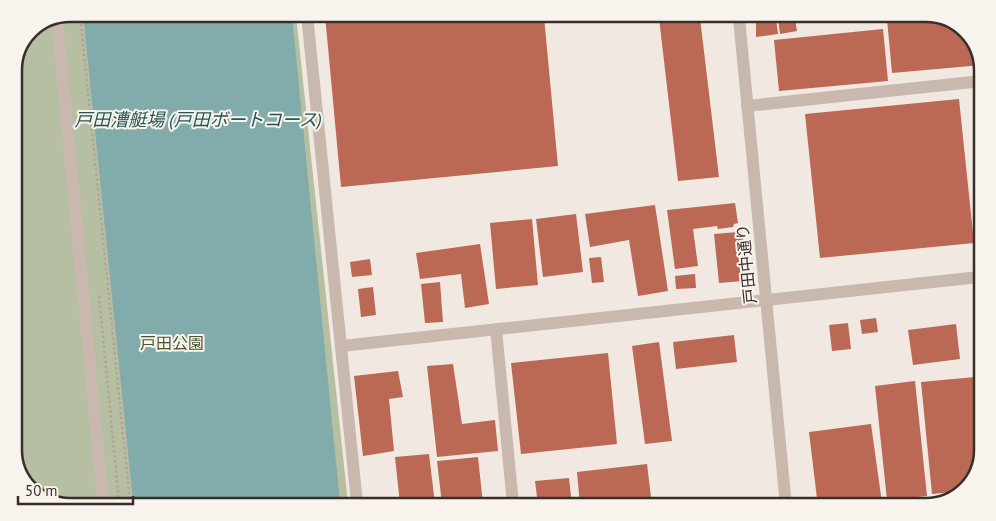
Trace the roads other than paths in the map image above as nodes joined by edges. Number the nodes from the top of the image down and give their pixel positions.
1 (308, 22) edge
2 (738, 22) edge
3 (57, 24) edge
4 (973, 82) edge
5 (747, 106) junction
6 (974, 278) edge
7 (766, 301) junction
8 (496, 329) junction
9 (341, 346) junction
10 (103, 498) edge
11 (356, 498) edge
12 (512, 498) edge
13 (785, 498) edge

1 - 9 street
2 - 5 street, 戸田中通り
3 - 10 street
4 - 5 street
5 - 7 street, 戸田中通り
6 - 7 street
7 - 8 street
7 - 13 street, 戸田中通り
8 - 9 street
8 - 12 street
9 - 11 street

